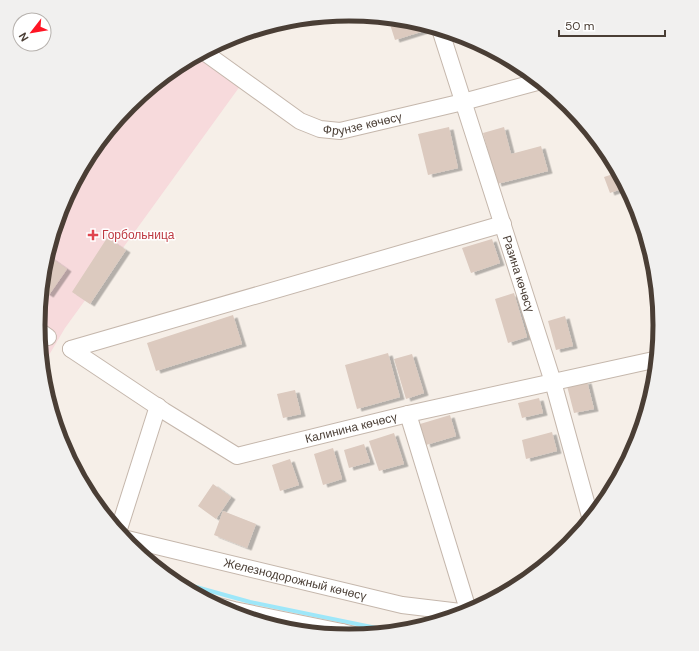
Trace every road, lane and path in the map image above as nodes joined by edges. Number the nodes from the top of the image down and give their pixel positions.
1 (442, 35) edge
2 (209, 55) edge
3 (535, 84) edge
4 (463, 102) junction
5 (503, 224) junction
6 (651, 360) edge
7 (553, 382) junction
8 (158, 406) junction
9 (408, 414) junction
10 (588, 514) edge
11 (120, 525) edge
12 (134, 541) edge
13 (467, 607) edge
14 (454, 611) edge
15 (267, 619) edge
16 (301, 626) edge

1 - 4 street, Разина көчөсү
2 - 4 street, Фрунзе көчөсү
3 - 4 street, Фрунзе көчөсү
4 - 5 street, Разина көчөсү
5 - 7 street, Разина көчөсү
5 - 8 street, Калинина көчөсү
6 - 7 street, Калинина көчөсү
7 - 9 street, Калинина көчөсү
7 - 10 street, Разина көчөсү
8 - 9 street, Калинина көчөсү
8 - 11 street
9 - 13 street
12 - 14 street, Железнодорожный көчөсү
15 - 16 street

